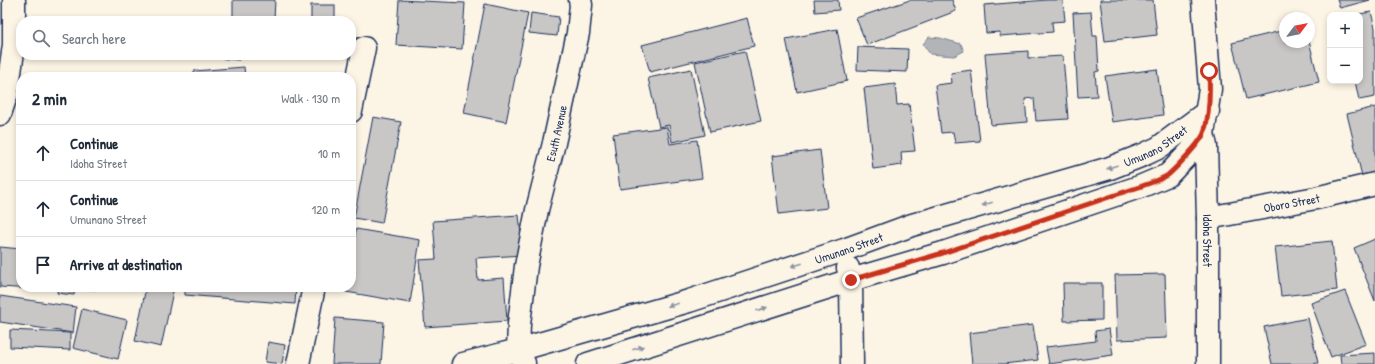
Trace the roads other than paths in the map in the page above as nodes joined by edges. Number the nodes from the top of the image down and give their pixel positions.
1 (14, 0) edge
2 (580, 0) edge
3 (1203, 0) edge
4 (364, 48) dead end
5 (356, 87) edge
6 (0, 114) edge
7 (1202, 122) junction
8 (1375, 184) edge
9 (1208, 218) junction
10 (844, 250) junction
11 (851, 280) junction
12 (313, 292) edge
13 (521, 357) edge
14 (298, 364) edge
15 (463, 364) edge
16 (588, 364) edge
17 (852, 364) edge
18 (1208, 364) edge

1 - 6 street
2 - 13 street, Esuth Avenue
3 - 7 street, Idoha Street
4 - 5 street
7 - 9 street, Idoha Street
7 -> 10 street, Umunano Street
7 - 11 street, Umunano Street
8 - 9 street, Oboro Street
9 - 18 street, Idoha Street
10 - 11 street
10 -> 13 street, Umunano Street
16 -> 11 street, Umunano Street
11 - 17 street
12 - 14 street
13 - 15 street, Umunano Street

